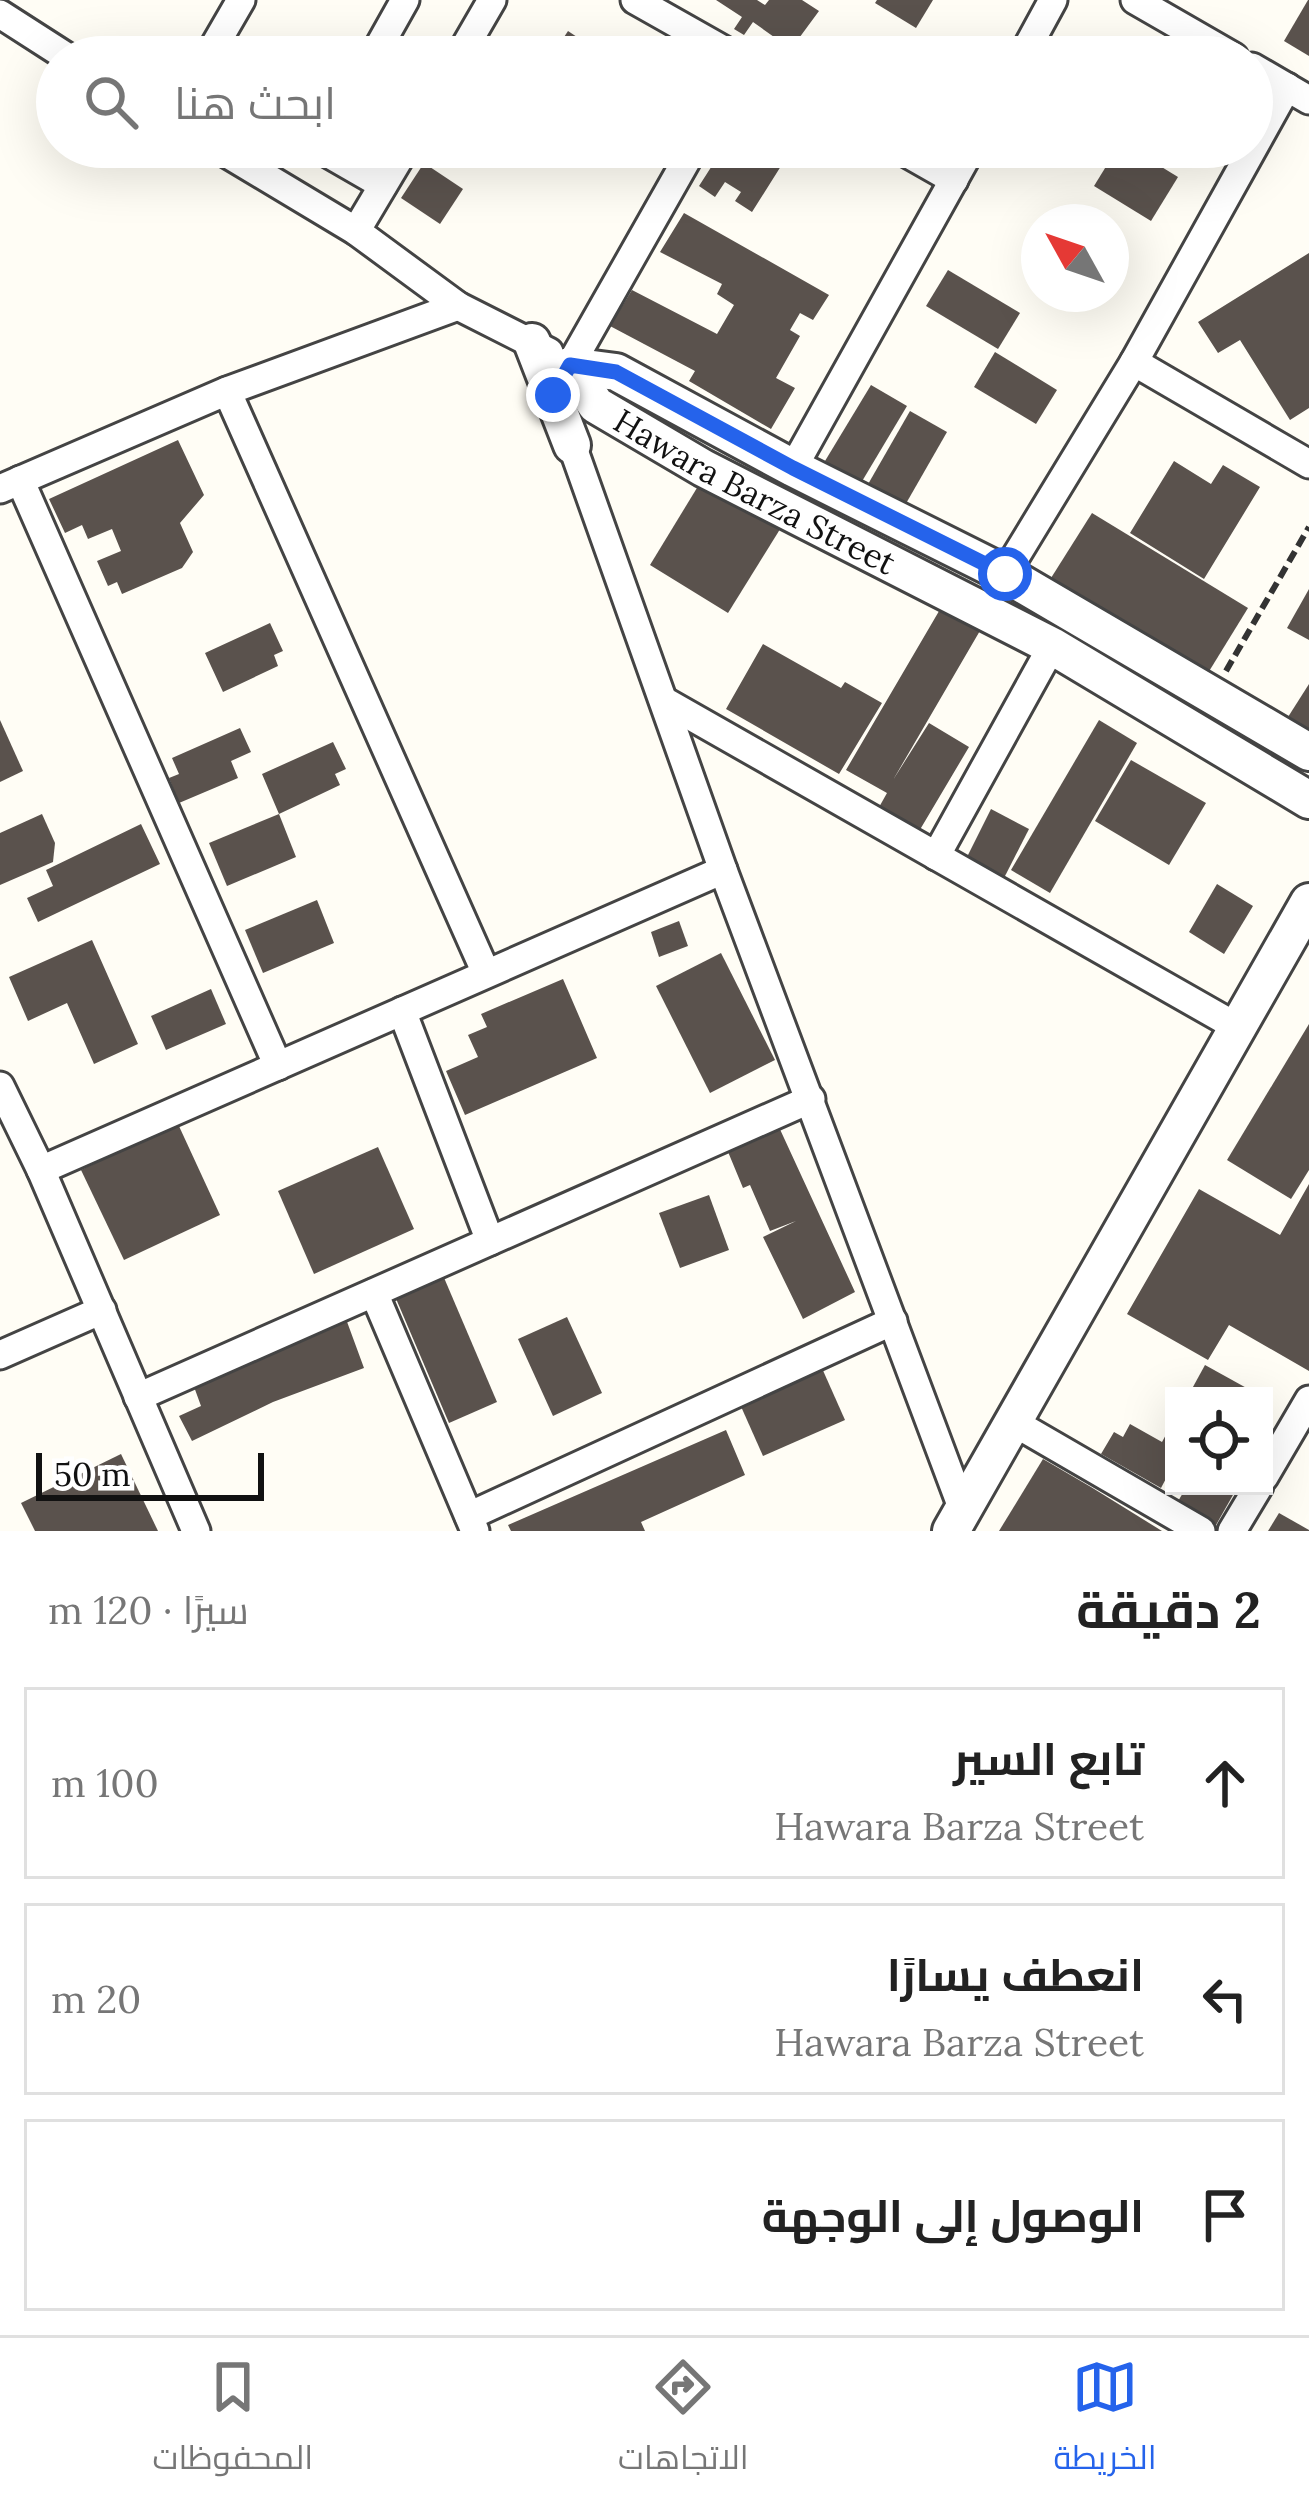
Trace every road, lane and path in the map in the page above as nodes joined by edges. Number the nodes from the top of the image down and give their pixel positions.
1 (241, 0) edge
2 (405, 0) edge
3 (492, 0) edge
4 (635, 0) edge
5 (1053, 0) edge
6 (1135, 0) edge
7 (0, 14) edge
8 (220, 36) edge
9 (385, 36) edge
10 (471, 36) edge
11 (699, 36) edge
12 (1033, 36) edge
13 (1198, 36) edge
14 (36, 37) edge
15 (1298, 94) edge
16 (1273, 135) edge
17 (251, 168) edge
18 (354, 168) edge
19 (393, 168) edge
20 (682, 168) edge
21 (933, 168) edge
22 (961, 168) edge
23 (1253, 168) edge
24 (954, 180) junction
25 (383, 185) junction
26 (356, 231) junction
27 (458, 306) junction
28 (532, 342) joint
29 (1134, 362) junction
30 (616, 372) junction
31 (561, 380) junction
32 (227, 391) junction
33 (596, 405) junction
34 (572, 445) junction
35 (1309, 464) edge
36 (793, 468) junction
37 (10, 484) edge
38 (1309, 527) edge
39 (1005, 574) junction
40 (1052, 646) junction
41 (1212, 694) junction
42 (666, 702) junction
43 (1309, 752) edge
44 (1309, 800) edge
45 (936, 856) junction
46 (723, 870) junction
47 (1309, 902) edge
48 (486, 974) junction
49 (403, 1011) junction
50 (1238, 1027) junction
51 (278, 1066) junction
52 (0, 1086) edge
53 (811, 1099) junction
54 (41, 1170) junction
55 (490, 1241) junction
56 (374, 1293) junction
57 (102, 1310) junction
58 (893, 1322) junction
59 (0, 1354) edge
60 (138, 1397) junction
61 (1309, 1400) edge
62 (1012, 1422) junction
63 (1273, 1462) edge
64 (1254, 1495) edge
65 (957, 1520) edge
66 (472, 1523) edge
67 (196, 1531) edge
68 (1201, 1531) edge
69 (1232, 1531) edge

1 - 8 street
2 - 9 street
3 - 10 street
4 - 11 street
5 - 12 street
6 - 13 street
7 - 14 street
15 - 16 street
17 - 26 street
18 - 25 street
19 - 25 street
20 - 31 street
21 - 24 street
22 - 24 street
23 - 29 street
24 - 36 street
25 - 26 street
26 - 27 street
27 - 28 street
27 - 32 street
28 - 31 street
29 - 35 street
29 - 39 street
30 - 31 street, Hawara Barza Street
30 - 33 street
30 - 36 street, Hawara Barza Street
31 - 33 street, Hawara Barza Street
31 - 34 street
32 - 37 street
32 - 48 street
33 - 34 street
33 - 40 street, Hawara Barza Street
34 - 42 street
36 - 39 street, Hawara Barza Street
37 - 51 street
38 - 41 path
39 - 41 street, Hawara Barza Street
40 - 44 street, Hawara Barza Street
40 - 45 street
41 - 43 street, Hawara Barza Street
42 - 45 street
42 - 46 street
45 - 50 street
46 - 48 street
46 - 53 street
47 - 50 street
48 - 49 street
49 - 51 street
49 - 55 street
50 - 62 street
51 - 54 street
52 - 54 street
53 - 55 street
53 - 58 street
54 - 57 street
55 - 56 street
56 - 60 street
56 - 66 street
57 - 59 street
57 - 60 street
58 - 65 street
58 - 66 street
60 - 67 street
61 - 63 street
62 - 65 street
62 - 68 street
64 - 69 street

